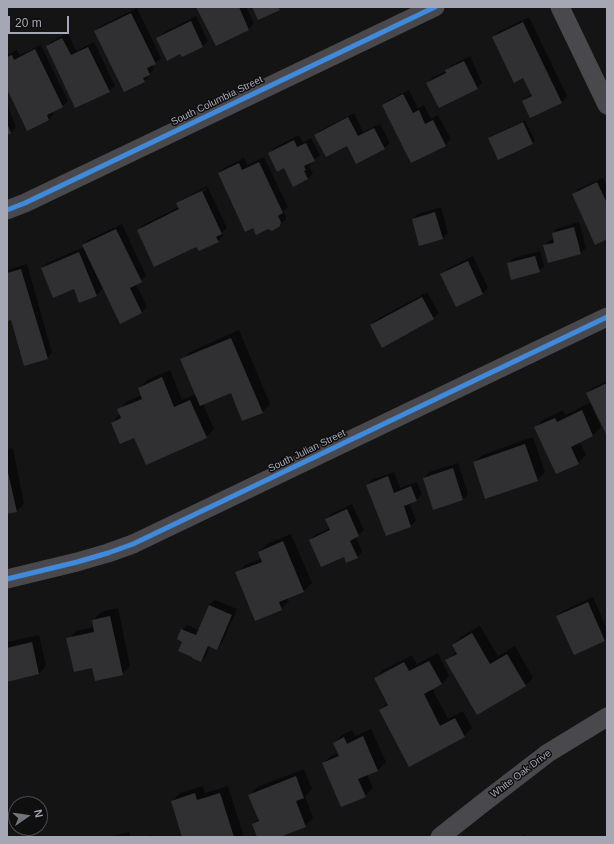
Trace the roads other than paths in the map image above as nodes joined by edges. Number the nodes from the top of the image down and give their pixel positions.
1 (435, 7) edge
2 (560, 7) edge
3 (607, 105) edge
4 (7, 210) edge
5 (607, 317) edge
6 (7, 579) edge
7 (607, 717) edge
8 (440, 837) edge

1 - 4 street, South Columbia Street
2 - 3 street
5 - 6 street, South Julian Street
7 - 8 street, White Oak Drive

